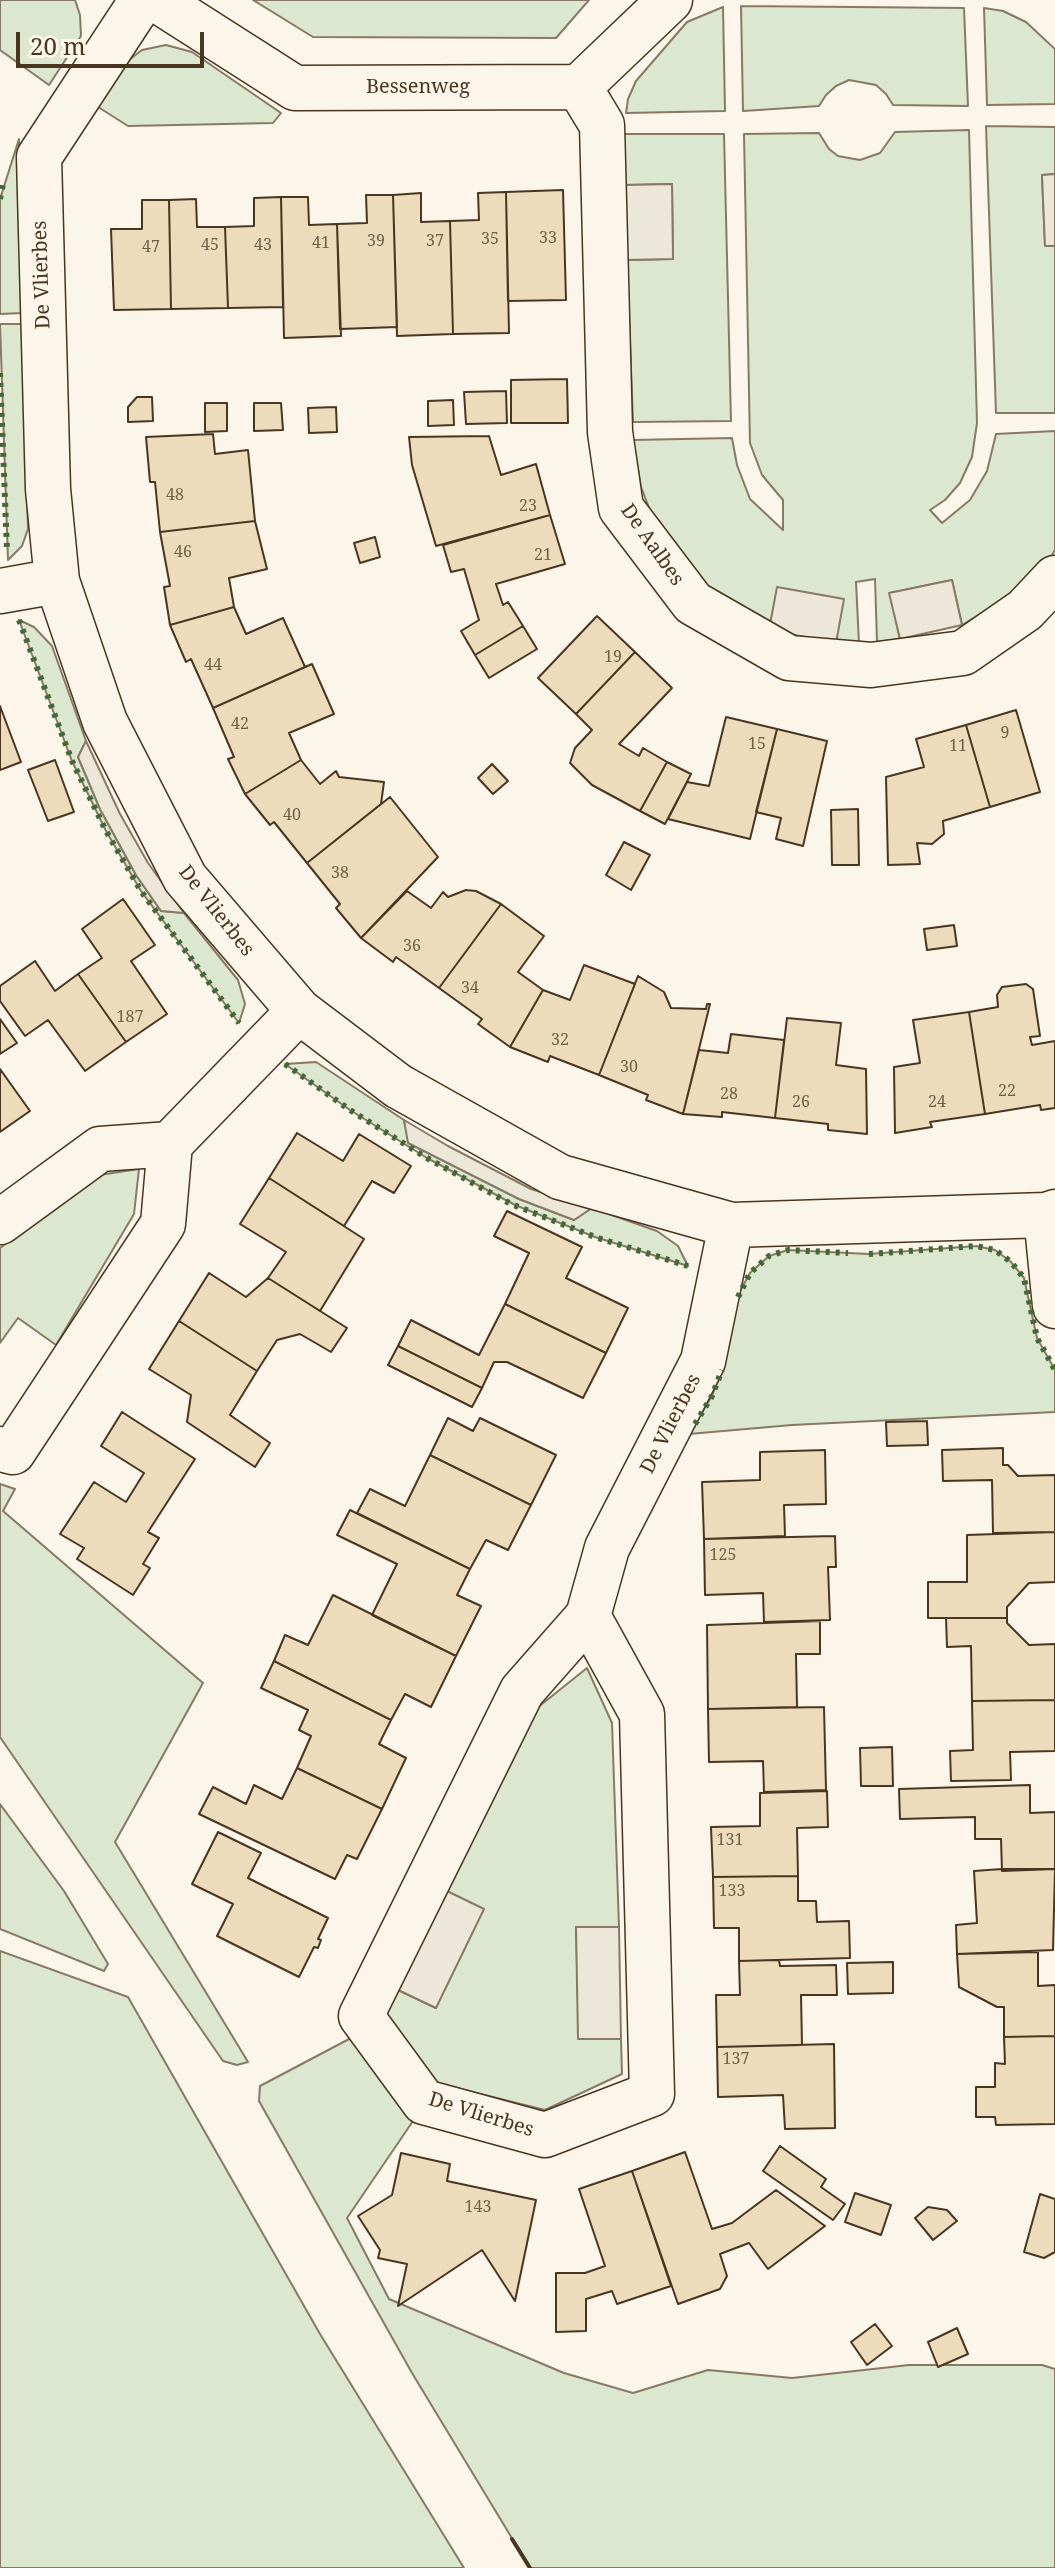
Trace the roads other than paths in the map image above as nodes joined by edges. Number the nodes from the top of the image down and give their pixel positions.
1 (142, 0) edge
2 (157, 0) edge
3 (670, 0) edge
4 (579, 87) junction
5 (1055, 578) edge
6 (57, 581) junction
7 (0, 591) edge
8 (299, 1011) junction
9 (170, 1144) junction
10 (1050, 1213) edge
11 (0, 1222) edge
12 (731, 1225) junction
13 (1055, 1306) edge
14 (0, 1449) edge
15 (588, 1616) junction

1 - 6 street, De Vlierbes
2 - 4 street, Bessenweg
3 - 4 street
4 - 5 street, De Aalbes
6 - 7 street
6 - 8 street, De Vlierbes
8 - 9 street
8 - 12 street, De Vlierbes
9 - 11 street
9 - 14 street
10 - 12 street, De Vlierbes
10 - 13 street, De Vlierbes
12 - 15 street, De Vlierbes
15 - 15 street, De Vlierbes

